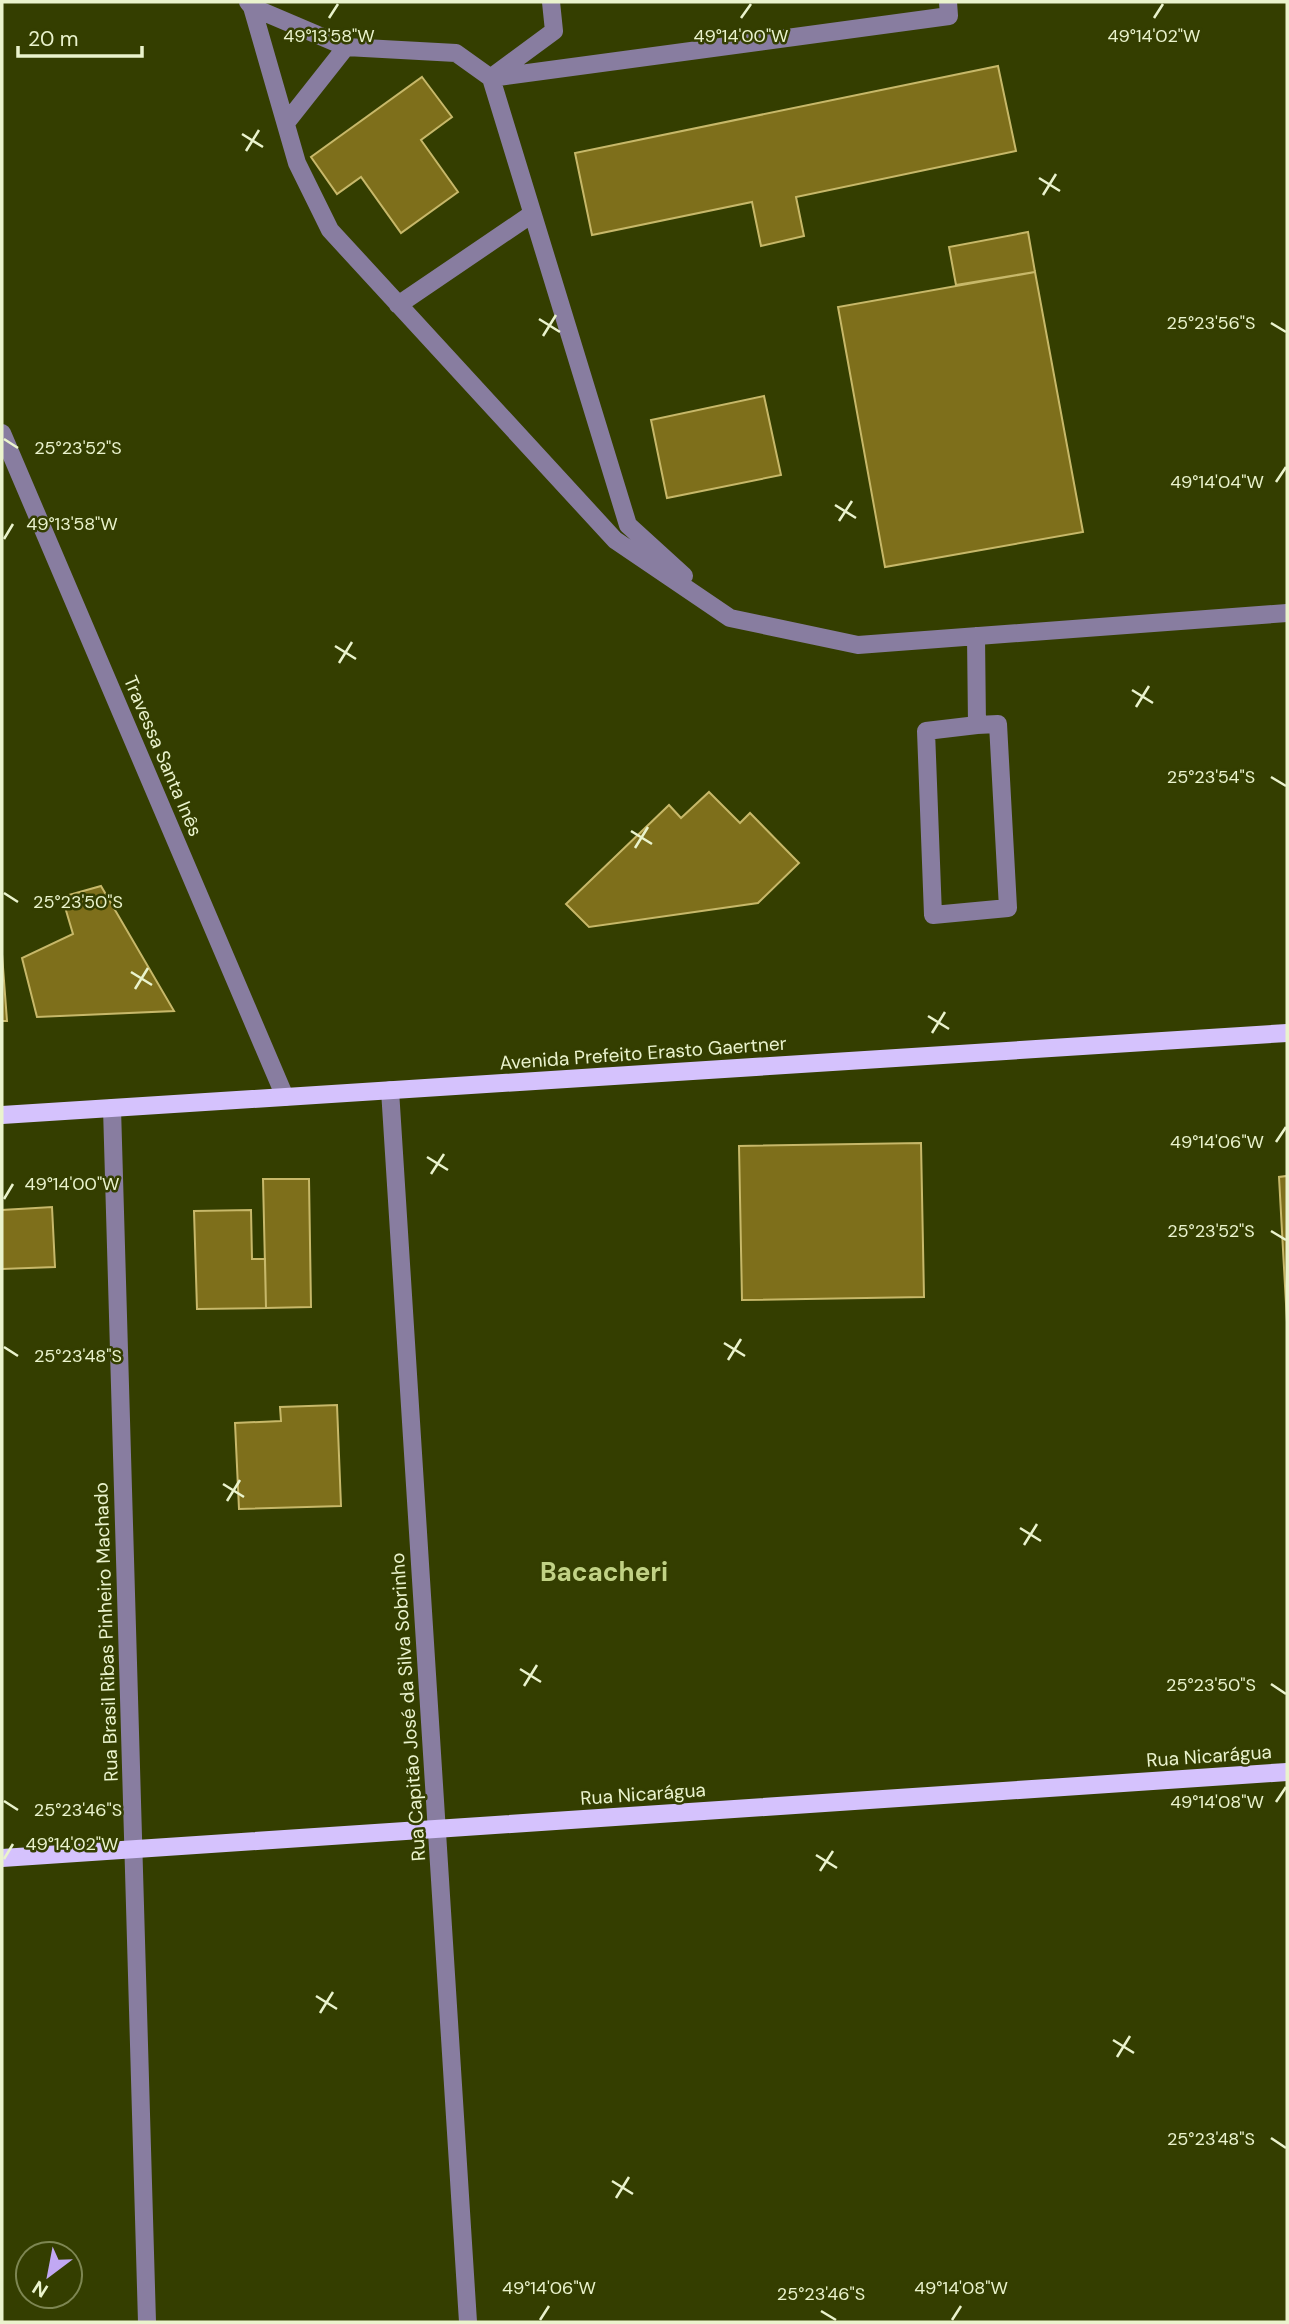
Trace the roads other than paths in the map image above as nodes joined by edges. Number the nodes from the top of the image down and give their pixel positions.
1 (551, 2) edge
2 (948, 2) edge
3 (250, 4) edge
4 (346, 47) junction
5 (491, 78) junction
6 (286, 123) junction
7 (533, 214) junction
8 (398, 305) junction
9 (2, 433) edge
10 (1287, 613) edge
11 (730, 618) junction
12 (976, 636) junction
13 (976, 725) junction
14 (1287, 1032) edge
15 (390, 1090) junction
16 (285, 1097) junction
17 (112, 1108) junction
18 (2, 1115) edge
19 (1287, 1772) edge
20 (437, 1829) junction
21 (133, 1849) junction
22 (2, 1858) edge
23 (147, 2322) edge
24 (468, 2322) edge

1 - 5 street
2 - 5 street
3 - 4 street
3 - 6 street
4 - 5 street
4 - 6 street
5 - 7 street
6 - 8 street
7 - 8 street
7 - 11 street
8 - 11 street
9 - 16 street, Travessa Santa Inês
10 - 12 street
11 - 12 street
12 - 13 street
13 - 13 street
14 - 15 main road, Avenida Prefeito Erasto Gaertner
15 - 16 main road, Avenida Prefeito Erasto Gaertner
15 - 20 street, Rua Capitão José da Silva Sobrinho
16 - 17 main road, Avenida Prefeito Erasto Gaertner
17 - 18 main road, Avenida Prefeito Erasto Gaertner
17 - 21 street, Rua Brasil Ribas Pinheiro Machado
19 - 20 main road, Rua Nicarágua
20 - 21 main road, Rua Nicarágua
20 - 24 street, Rua Capitão José da Silva Sobrinho
21 - 22 main road, Rua Nicarágua
21 - 23 street, Rua Brasil Ribas Pinheiro Machado

